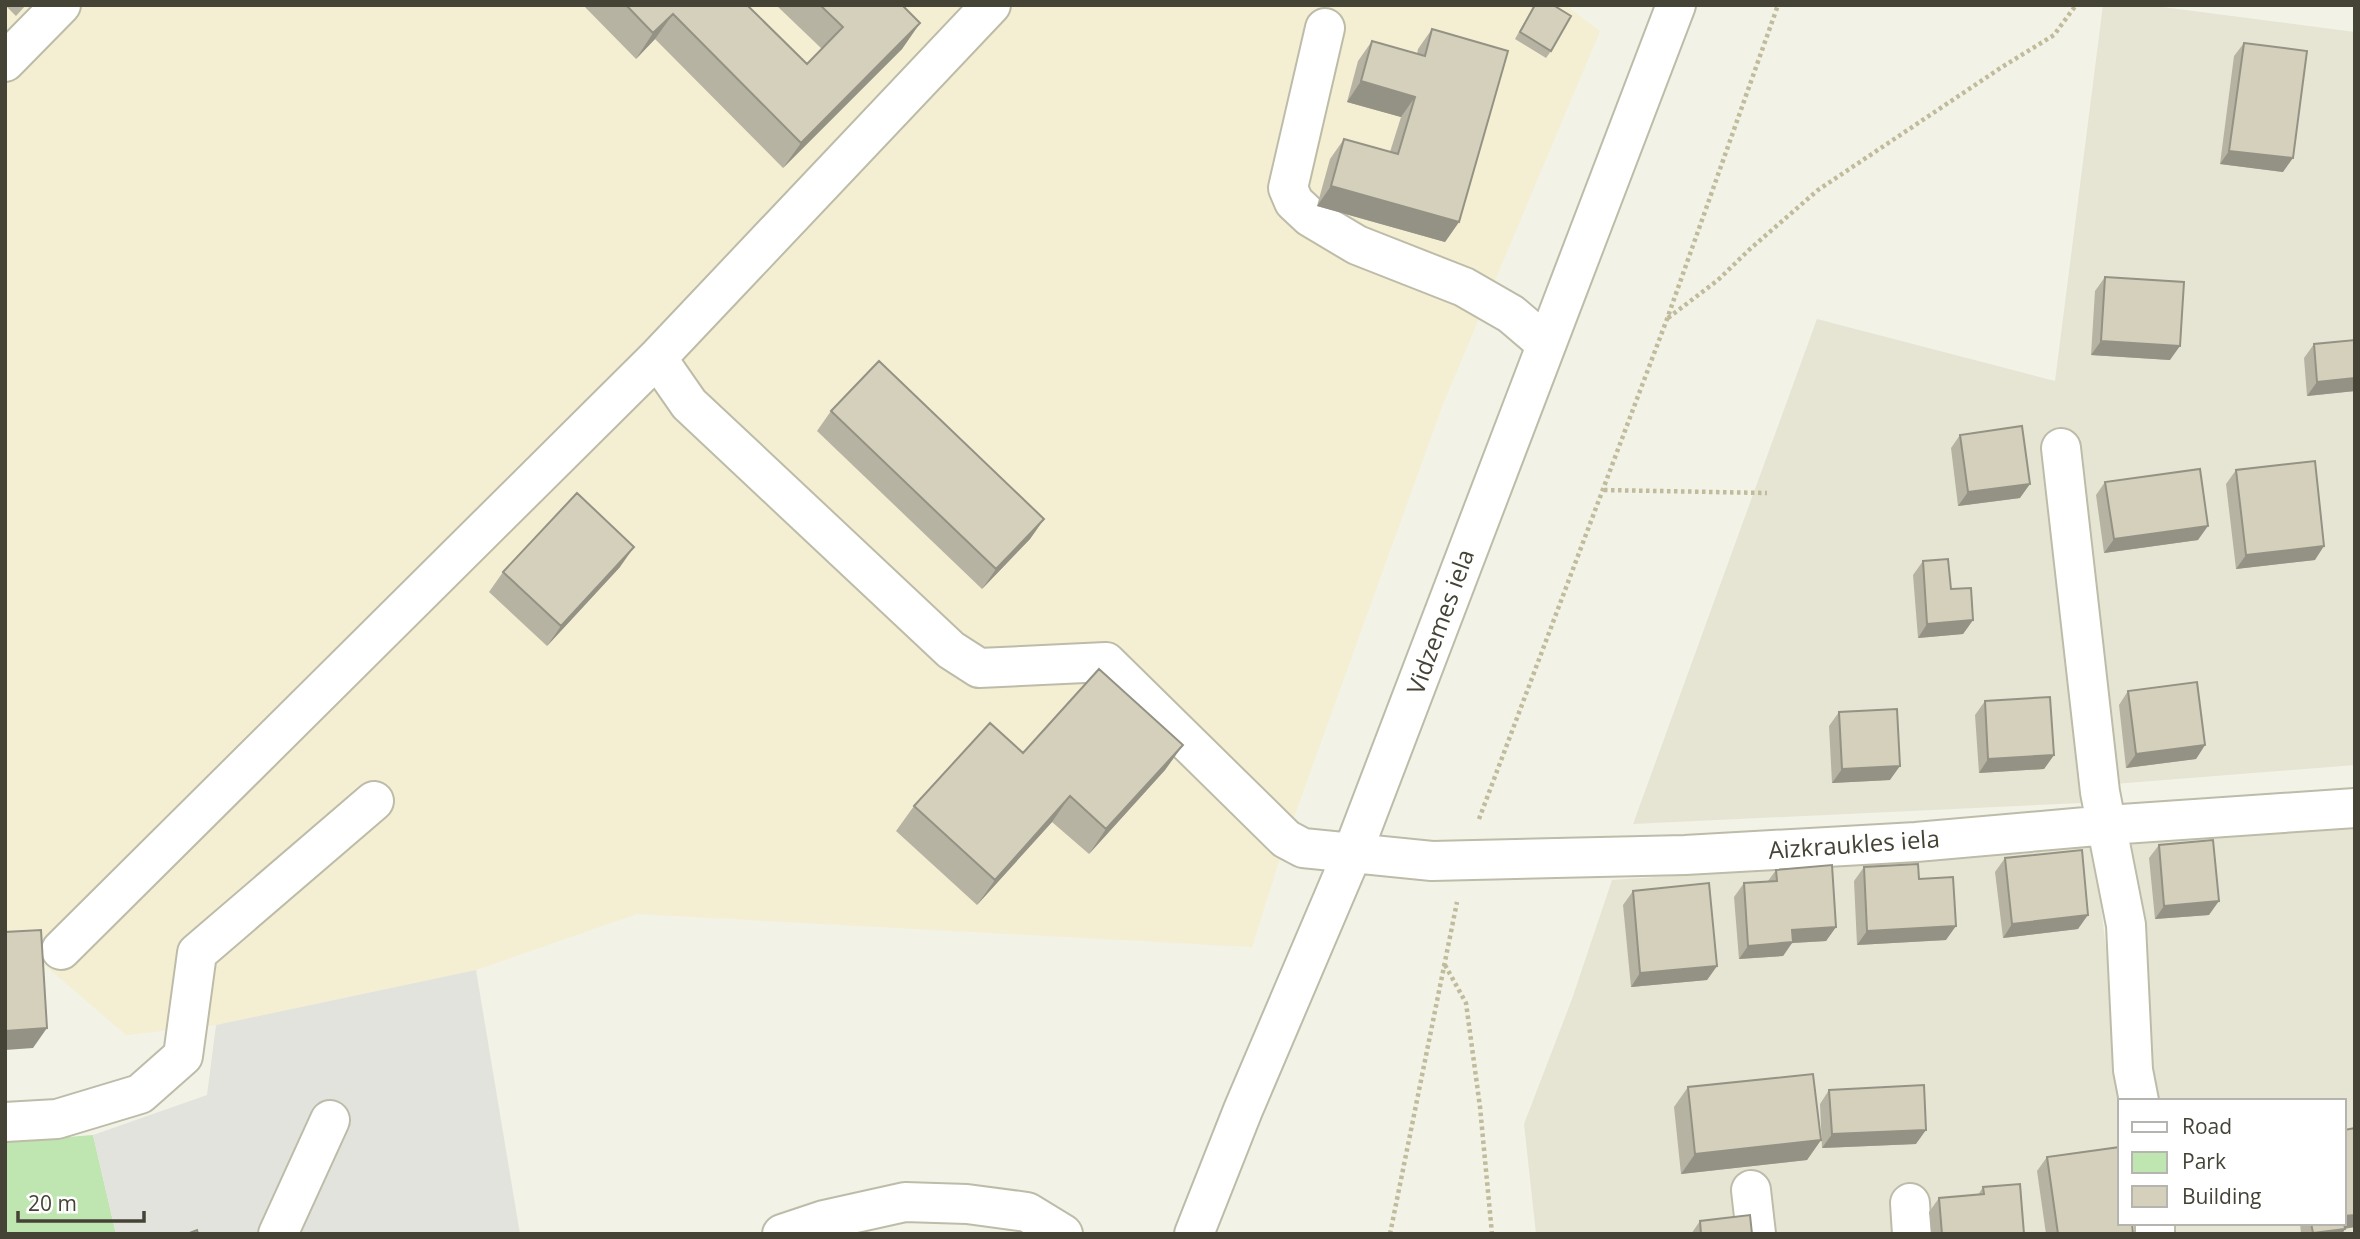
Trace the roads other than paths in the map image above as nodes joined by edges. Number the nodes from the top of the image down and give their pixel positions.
1 (61, 5) edge
2 (991, 5) edge
3 (1676, 5) edge
4 (1325, 29) dead end
5 (5, 62) edge
6 (1545, 343) junction
7 (657, 358) junction
8 (2061, 448) dead end
9 (374, 802) dead end
10 (2355, 808) edge
11 (2108, 825) junction
12 (1352, 854) junction
13 (61, 950) dead end
14 (2139, 1099) edge
15 (330, 1120) dead end
16 (5, 1122) edge
17 (1751, 1189) dead end
18 (278, 1234) edge
19 (782, 1234) edge
20 (1063, 1234) edge
21 (1194, 1234) edge
22 (1756, 1234) edge

1 - 5 street
2 - 7 street
3 - 6 street, Vidzemes iela
4 - 6 street
6 - 12 street, Vidzemes iela
7 - 12 street, Aizkraukles iela
7 - 13 street
8 - 11 street
9 - 16 street
10 - 11 street, Aizkraukles iela
11 - 12 street, Aizkraukles iela
11 - 14 street
12 - 21 street, Vidzemes iela
15 - 18 street
17 - 22 street
19 - 20 street

